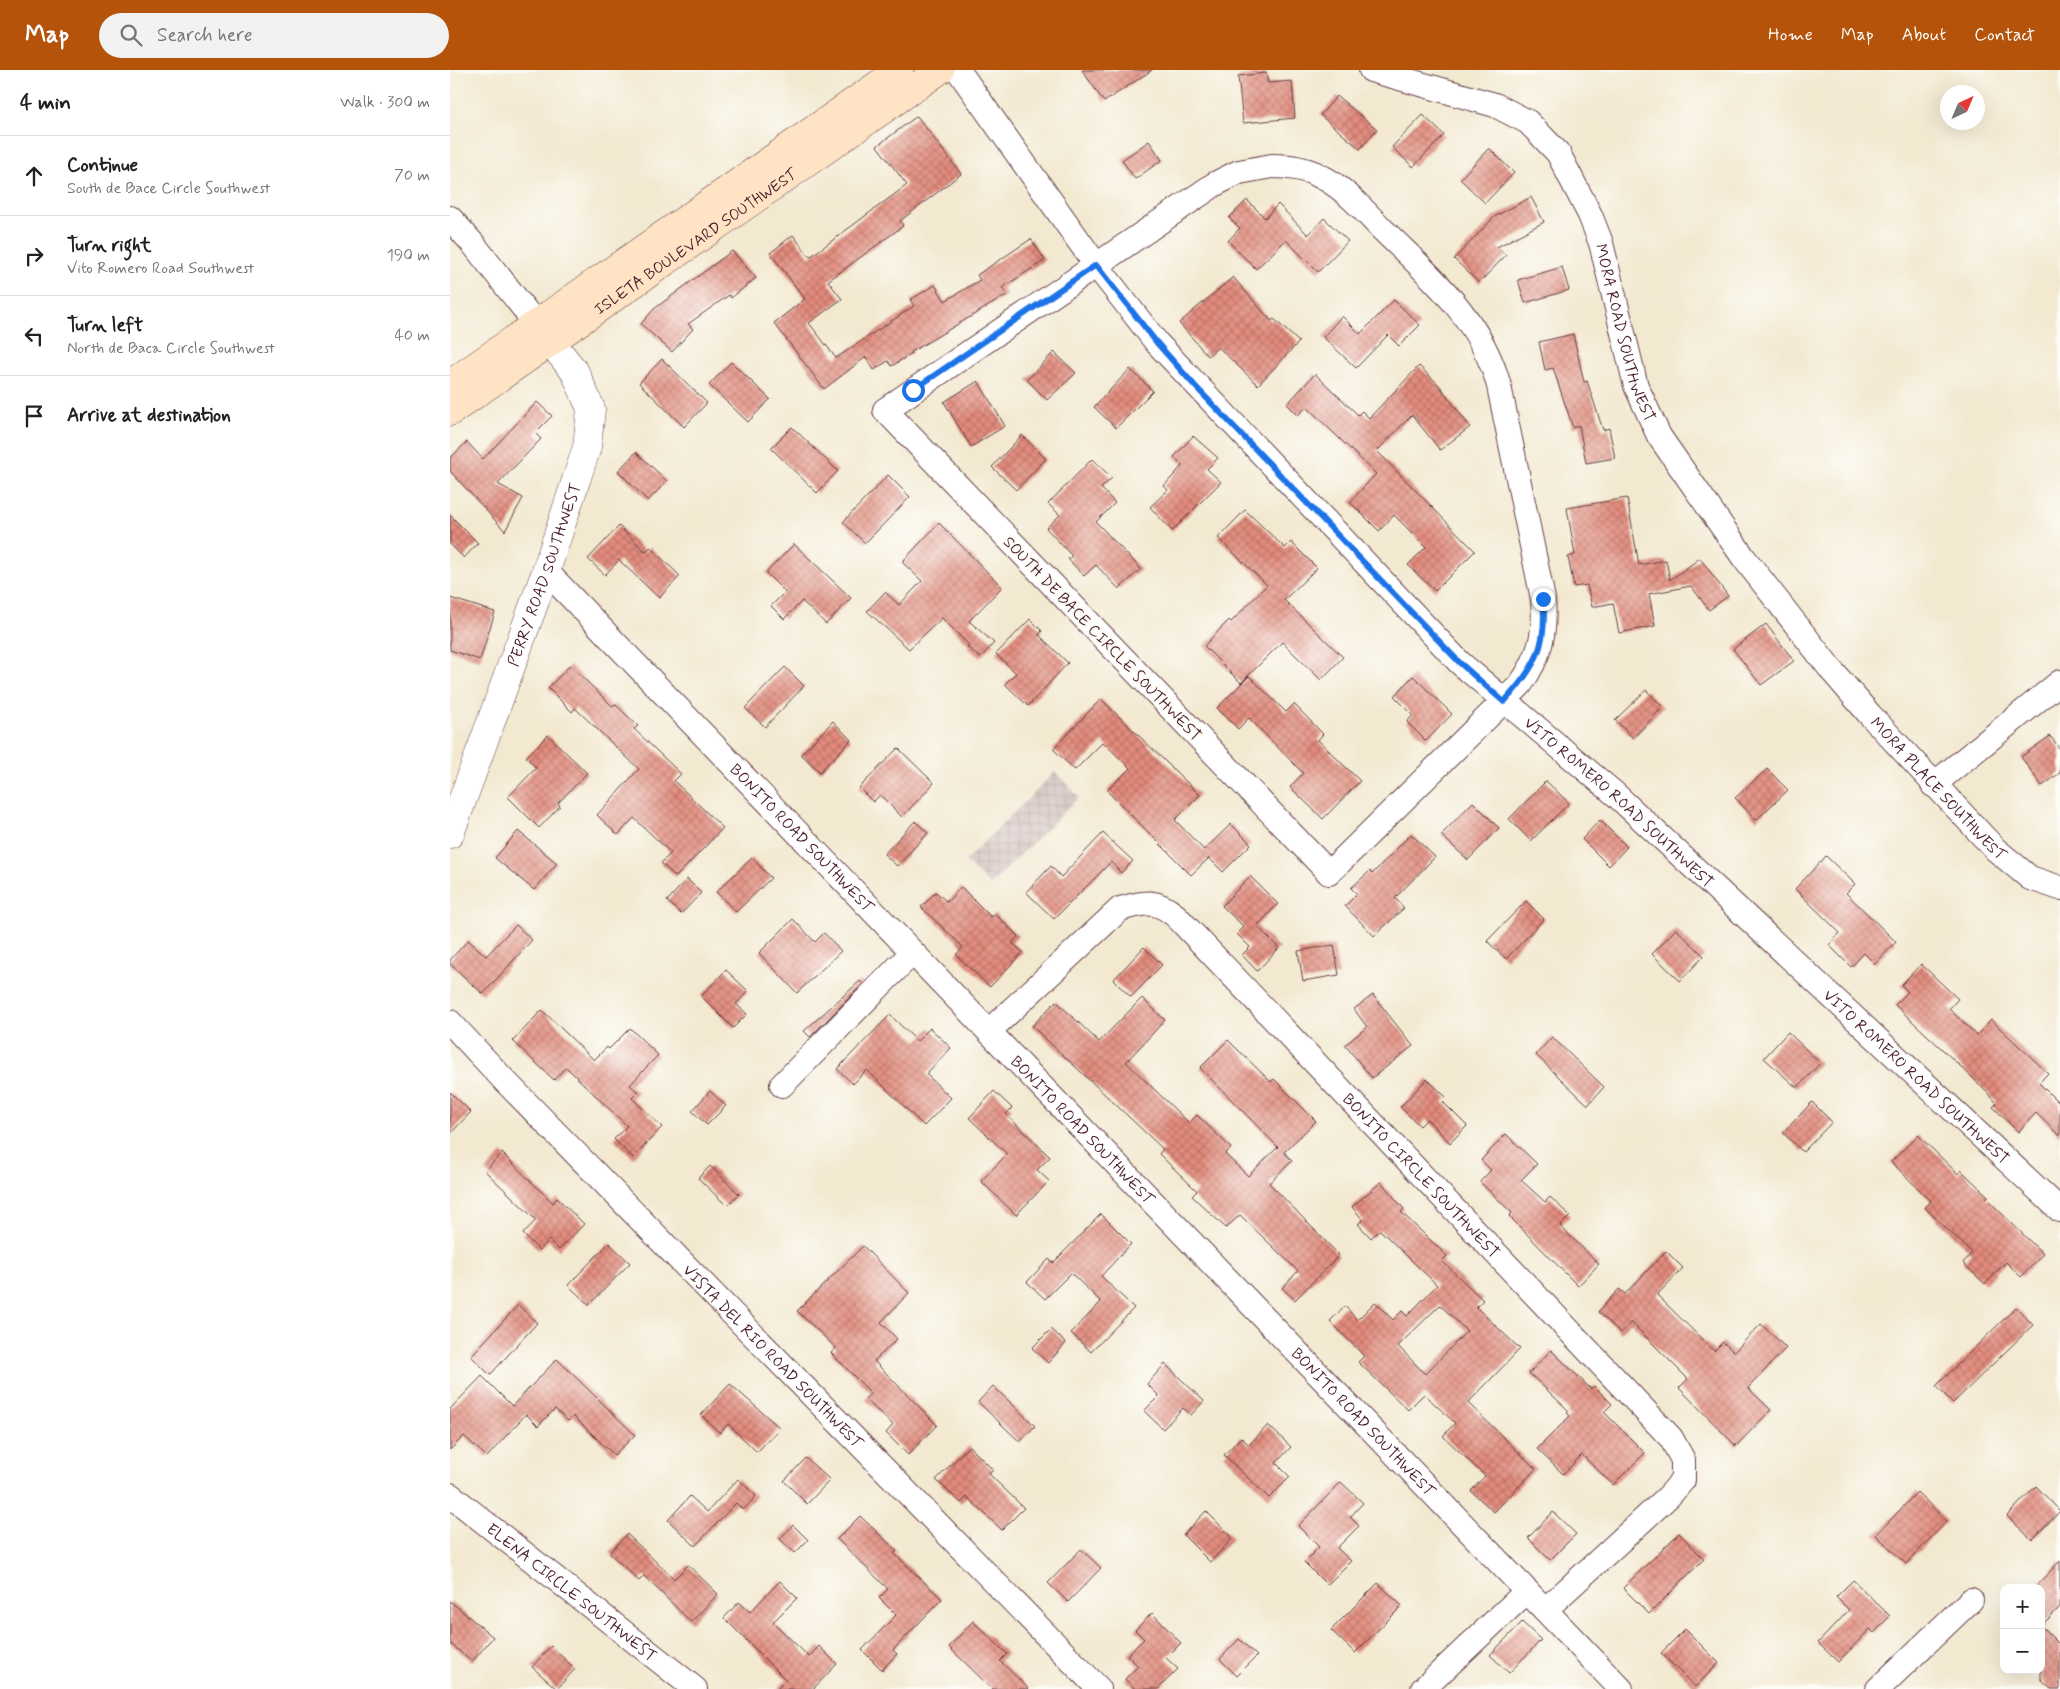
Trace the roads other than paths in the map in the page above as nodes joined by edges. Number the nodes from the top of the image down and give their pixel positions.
1 (899, 70) edge
2 (940, 70) edge
3 (958, 70) edge
4 (1371, 70) edge
5 (450, 218) edge
6 (1096, 265) junction
7 (543, 334) junction
8 (450, 384) edge
9 (450, 412) edge
10 (546, 571) junction
11 (1833, 672) joint
12 (2060, 682) edge
13 (1504, 702) junction
14 (1934, 785) junction
15 (450, 834) edge
16 (2060, 888) edge
17 (912, 953) junction
18 (450, 1022) edge
19 (989, 1031) junction
20 (782, 1085) dead end
21 (2060, 1210) edge
22 (450, 1496) edge
23 (1526, 1591) junction
24 (1971, 1600) dead end
25 (1545, 1610) junction
26 (695, 1689) edge
27 (1099, 1689) edge
28 (1423, 1689) edge
29 (1621, 1689) edge
30 (1878, 1689) edge

1 - 7 main road, ISLETA BOULEVARD SOUTHWEST
2 - 7 main road, ISLETA BOULEVARD SOUTHWEST
3 - 6 street, VITO ROMERO ROAD SOUTHWEST
4 - 11 street, MORA ROAD SOUTHWEST
5 - 7 street
6 - 13 street, VITO ROMERO ROAD SOUTHWEST
6 - 13 street
6 - 13 street, SOUTH DE BACE CIRCLE SOUTHWEST
7 - 8 main road, ISLETA BOULEVARD SOUTHWEST
7 - 9 main road, ISLETA BOULEVARD SOUTHWEST
7 - 10 street, PERRY ROAD SOUTHWEST
10 - 15 street, PERRY ROAD SOUTHWEST
10 - 17 street, BONITO ROAD SOUTHWEST
11 - 14 street, MORA PLACE SOUTHWEST
12 - 14 street
13 - 21 street, VITO ROMERO ROAD SOUTHWEST
14 - 16 street, MORA PLACE SOUTHWEST
17 - 19 street, BONITO ROAD SOUTHWEST
17 - 20 street
18 - 27 street, VISTA DEL RIO ROAD SOUTHWEST
19 - 23 street, BONITO ROAD SOUTHWEST
19 - 25 street, BONITO CIRCLE SOUTHWEST
22 - 26 street, ELENA CIRCLE SOUTHWEST
23 - 25 street, BONITO ROAD SOUTHWEST
23 - 28 street
24 - 30 street
25 - 29 street, BONITO ROAD SOUTHWEST

